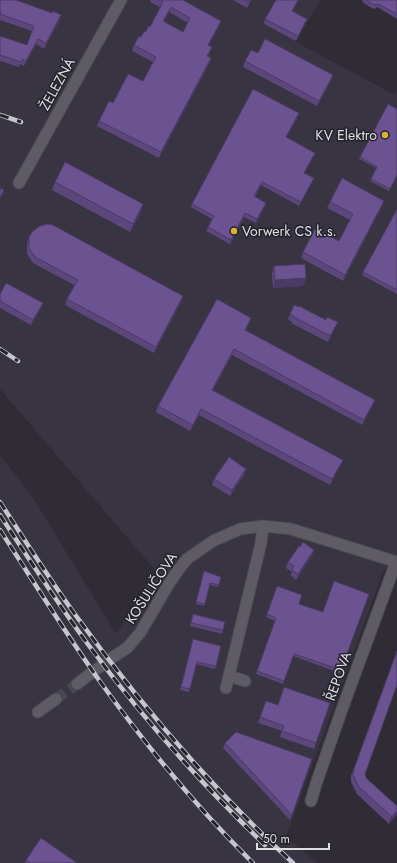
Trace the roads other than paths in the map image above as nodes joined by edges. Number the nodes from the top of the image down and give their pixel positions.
1 (121, 0) edge
2 (19, 183) dead end
3 (263, 526) junction
4 (396, 562) edge
5 (113, 658) tunnel mouth
6 (96, 670) tunnel mouth
7 (229, 676) junction
8 (245, 681) dead end
9 (77, 684) tunnel mouth
10 (226, 688) dead end
11 (56, 699) tunnel mouth
12 (38, 712) dead end
13 (311, 801) dead end

1 - 2 street, ŽELEZNÁ
3 - 4 street, KOŠULIČOVA
3 - 5 street, KOŠULIČOVA
3 - 7 street
4 - 13 street, ŘEPOVA
6 - 9 street
7 - 8 street
7 - 10 street
11 - 12 street

